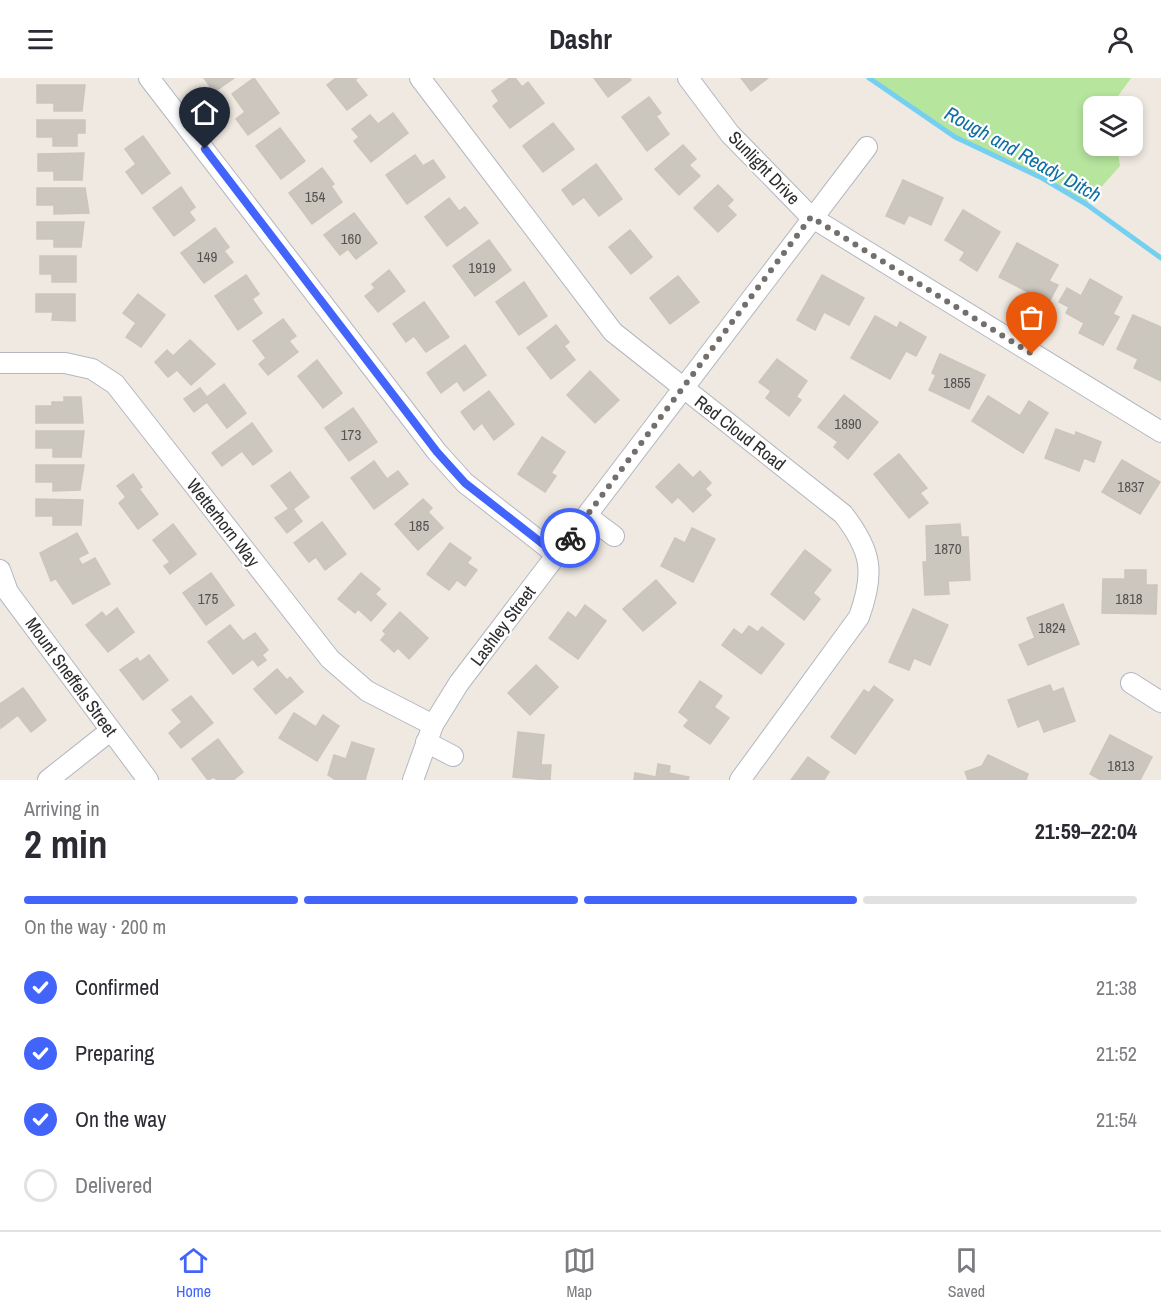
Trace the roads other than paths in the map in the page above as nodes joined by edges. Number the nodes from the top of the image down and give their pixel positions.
1 (149, 78) edge
2 (420, 78) edge
3 (687, 78) edge
4 (867, 147) dead end
5 (811, 217) junction
6 (0, 363) edge
7 (683, 389) junction
8 (1161, 432) edge
9 (587, 516) junction
10 (614, 536) dead end
11 (557, 555) junction
12 (0, 570) edge
13 (1131, 683) dead end
14 (1161, 702) edge
15 (110, 731) junction
16 (430, 733) junction
17 (453, 756) dead end
18 (48, 780) edge
19 (148, 780) edge
20 (413, 780) edge
21 (740, 780) edge

1 - 11 street
2 - 7 street, Red Cloud Road
3 - 5 street, Sunlight Drive
4 - 5 street, Lashley Street
5 - 7 street, Lashley Street
5 - 8 street, Sunlight Drive
6 - 16 street, Wetterhorn Way
7 - 9 street, Lashley Street
7 - 21 street, Red Cloud Road
9 - 10 street
9 - 11 street, Lashley Street
11 - 16 street, Lashley Street
12 - 15 street, Mount Sneffels Street
13 - 14 street
15 - 18 street
15 - 19 street, Mount Sneffels Street
16 - 17 street
16 - 20 street, Lashley Street

